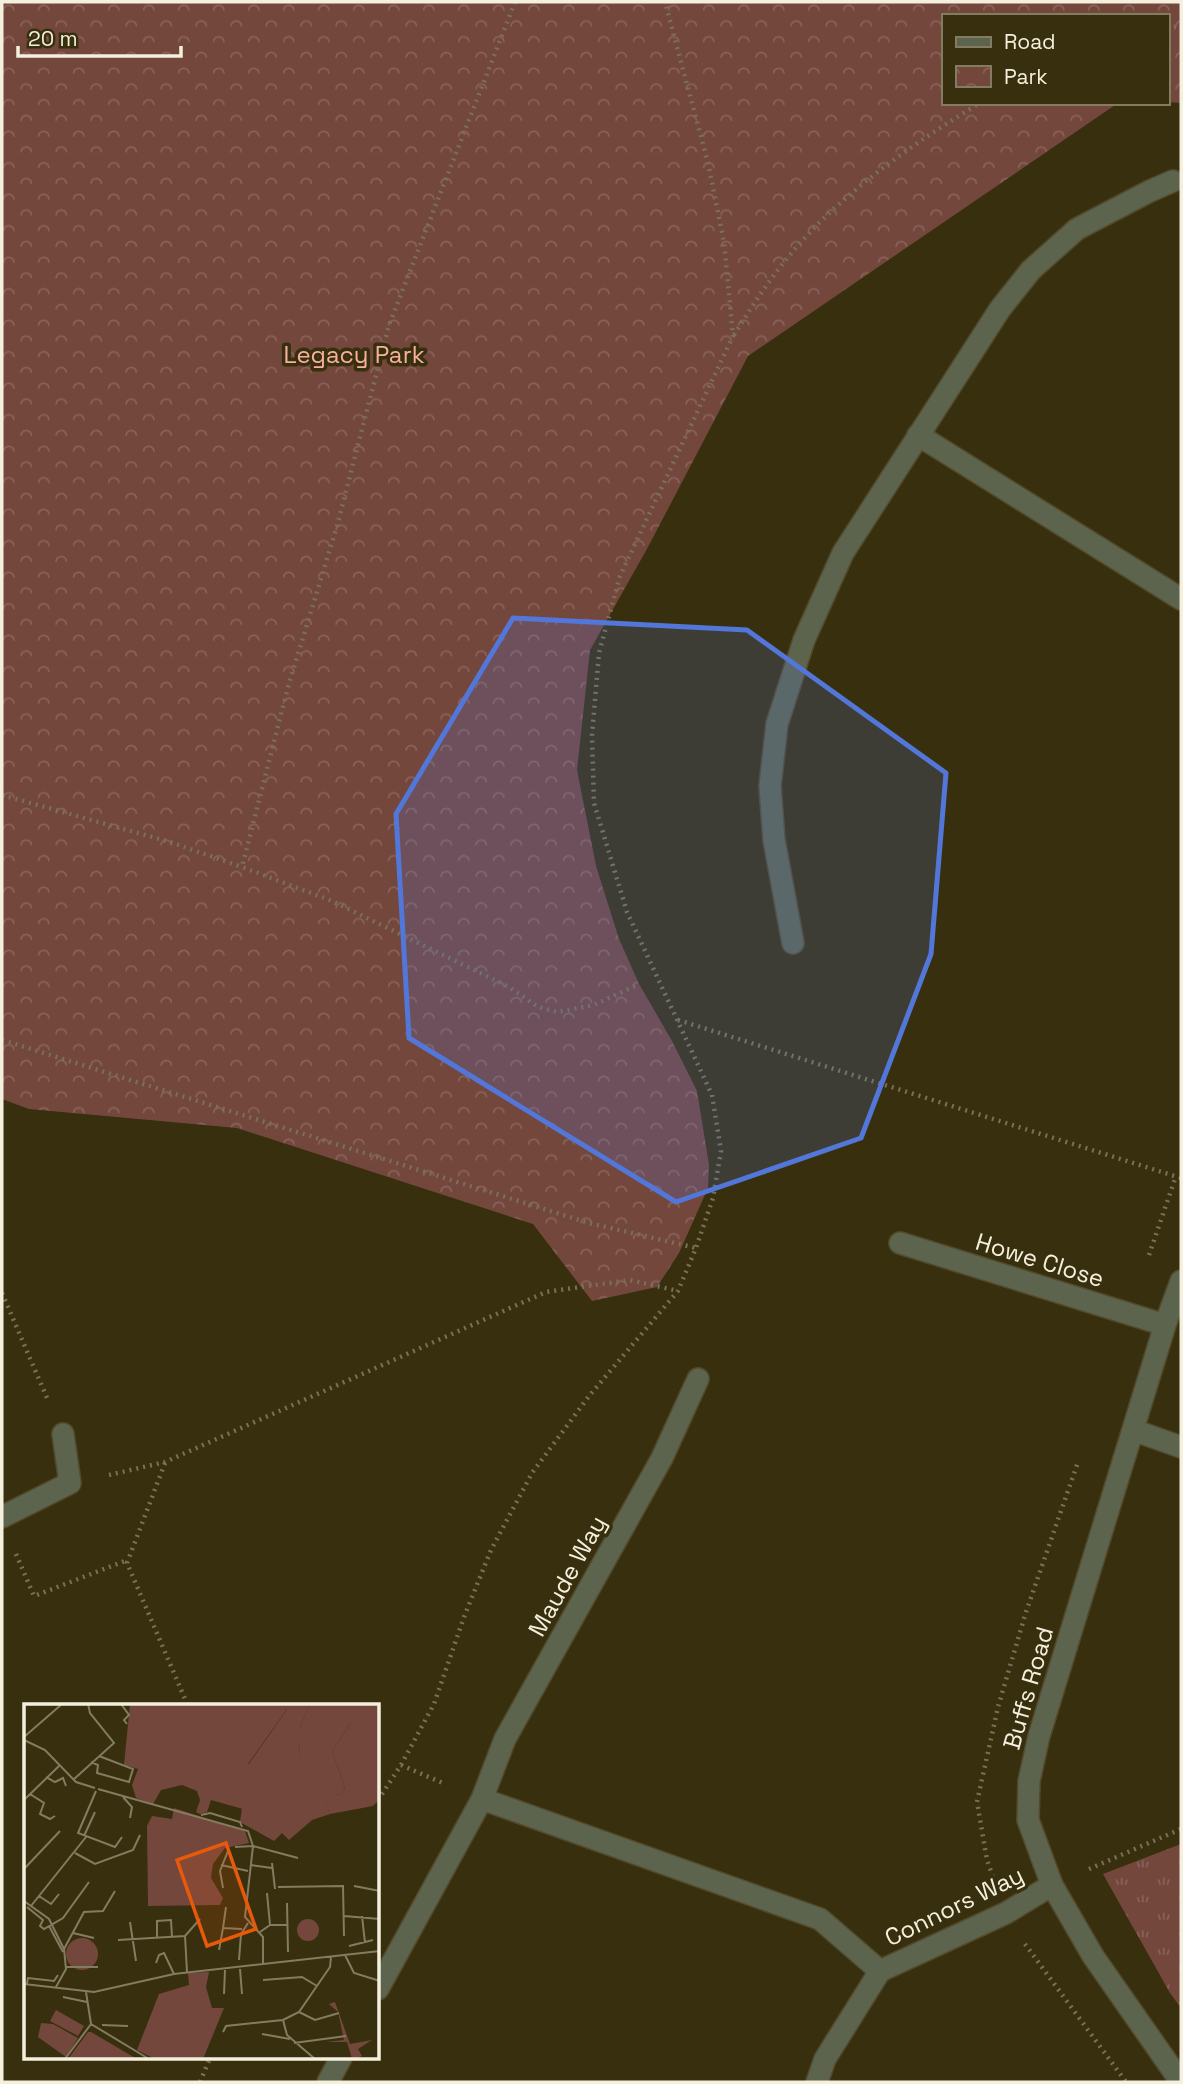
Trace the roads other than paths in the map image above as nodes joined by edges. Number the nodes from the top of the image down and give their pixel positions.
1 (1173, 181) dead end
2 (918, 435) junction
3 (1181, 599) edge
4 (793, 943) dead end
5 (900, 1243) dead end
6 (1181, 1281) edge
7 (1165, 1325) junction
8 (698, 1379) dead end
9 (1133, 1430) junction
10 (63, 1434) road end
11 (1181, 1447) edge
12 (2, 1517) edge
13 (482, 1799) junction
14 (1052, 1885) junction
15 (880, 1971) junction
16 (380, 1985) edge
17 (340, 2060) edge
18 (328, 2082) edge
19 (817, 2082) edge
20 (1181, 2082) edge

1 - 2 street
2 - 3 street
2 - 4 street
5 - 7 street, Howe Close
6 - 7 street, Buffs Road
7 - 9 street, Buffs Road
8 - 13 street, Maude Way
9 - 11 street
9 - 14 street, Buffs Road
10 - 12 street
13 - 15 street
13 - 16 street, Maude Way
14 - 15 street, Connors Way
14 - 20 street, Buffs Road
15 - 19 street, Connors Way
17 - 18 street

